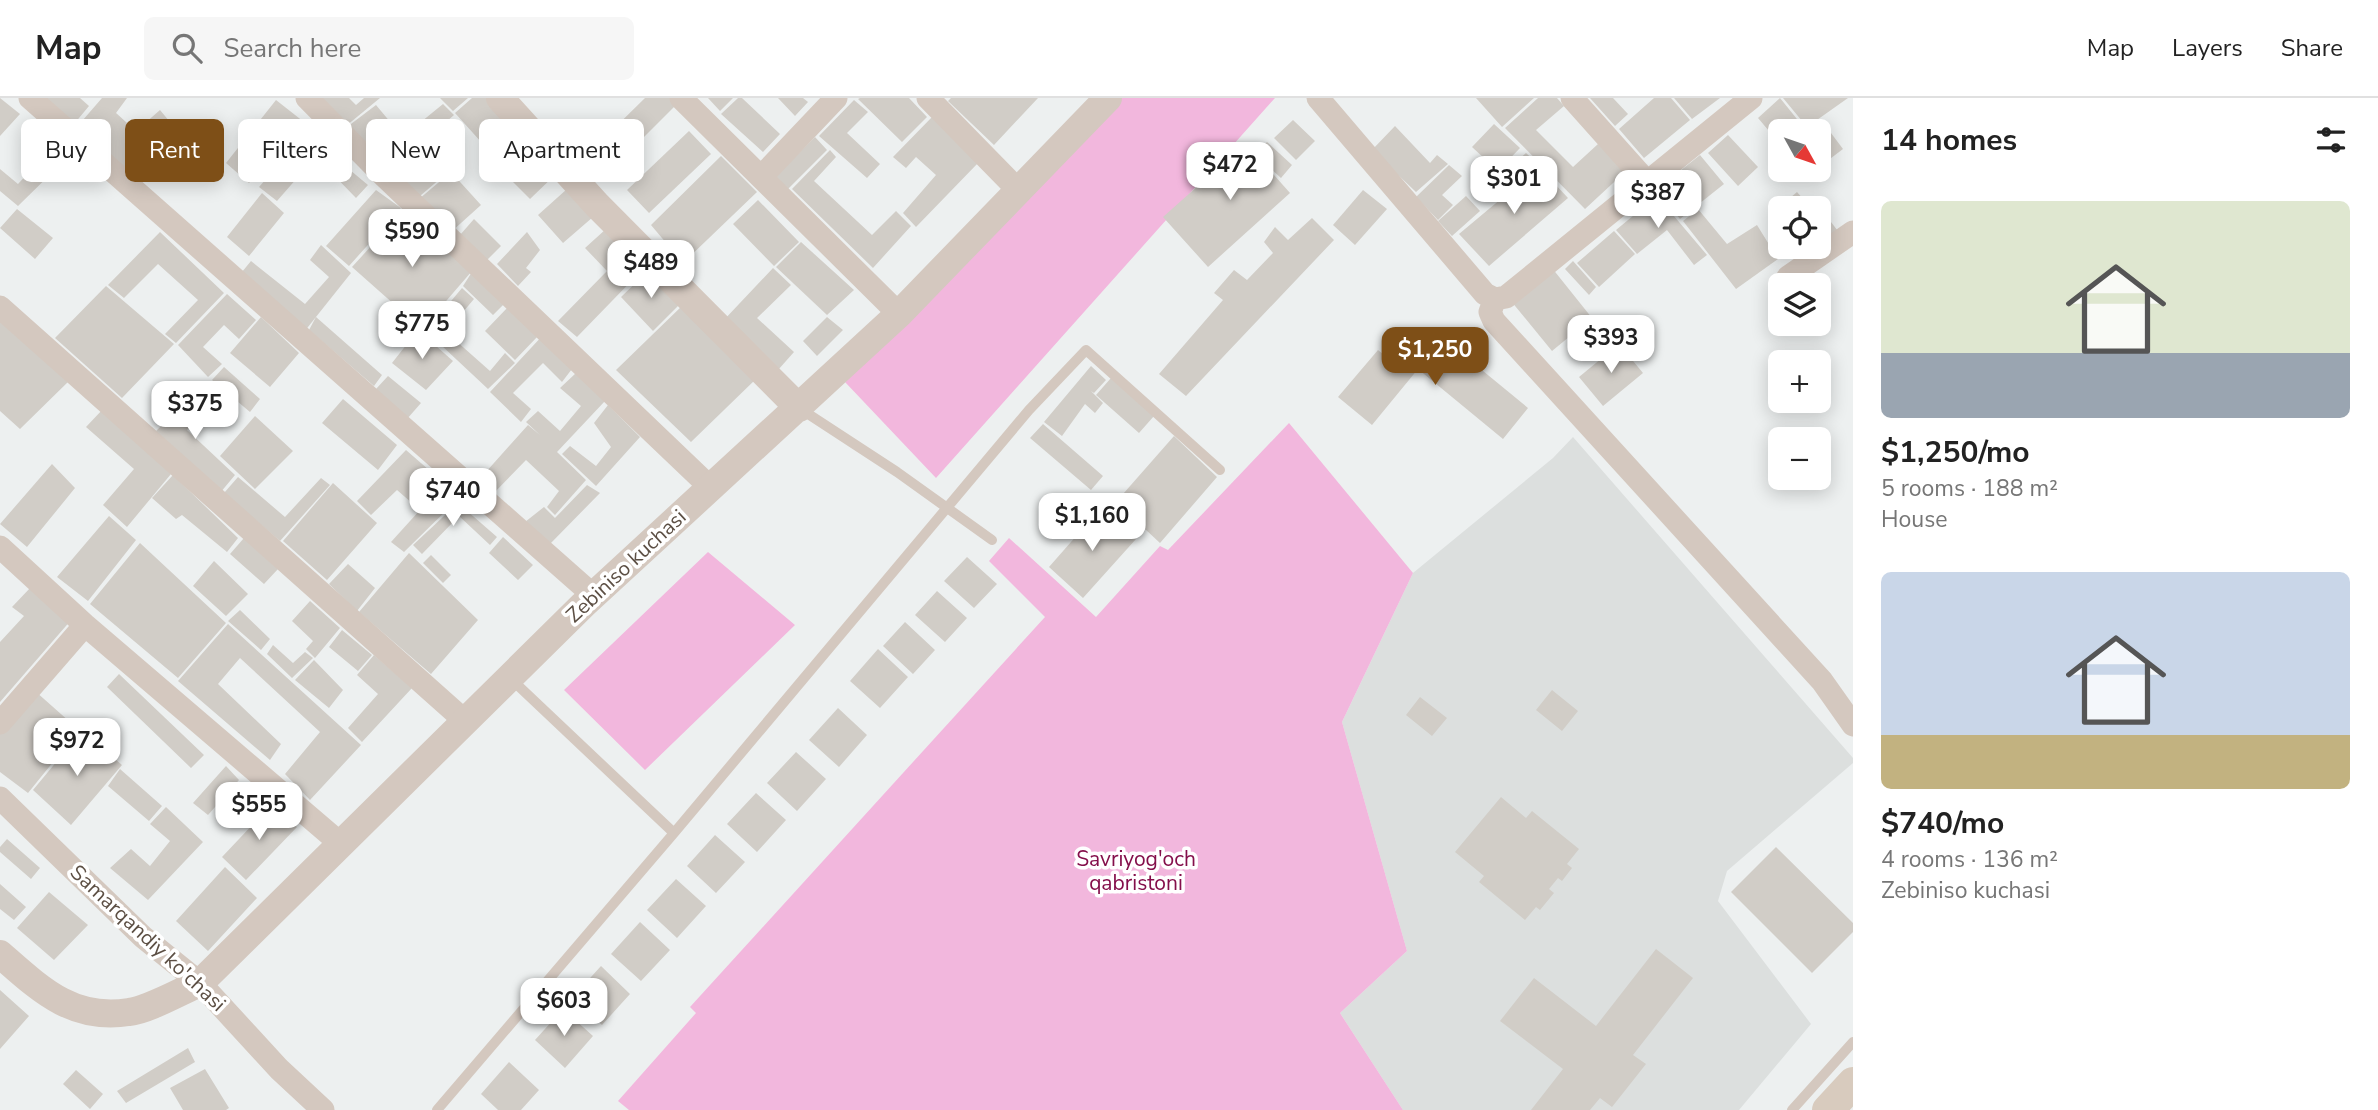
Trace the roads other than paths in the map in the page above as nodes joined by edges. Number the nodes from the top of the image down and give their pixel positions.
1 (30, 98) edge
2 (307, 98) edge
3 (500, 98) edge
4 (681, 98) edge
5 (836, 98) edge
6 (928, 98) edge
7 (1108, 98) edge
8 (1318, 98) edge
9 (1572, 98) edge
10 (1751, 98) edge
11 (762, 176) junction
12 (1647, 182) junction
13 (1019, 191) junction
14 (1853, 232) edge
15 (1794, 273) edge
16 (1495, 299) junction
17 (0, 307) edge
18 (899, 314) junction
19 (799, 408) junction
20 (1220, 470) dead end
21 (711, 488) junction
22 (947, 507) junction
23 (992, 540) dead end
24 (0, 547) edge
25 (593, 595) junction
26 (86, 625) junction
27 (509, 677) junction
28 (465, 721) junction
29 (0, 723) edge
30 (1853, 724) edge
31 (0, 798) edge
32 (674, 833) junction
33 (341, 844) junction
34 (0, 954) edge
35 (200, 983) junction
36 (1853, 1042) edge
37 (1853, 1083) edge
38 (323, 1110) edge
39 (437, 1110) edge
40 (1792, 1110) edge
41 (1828, 1110) edge

1 - 25 street
2 - 21 street
3 - 19 street
4 - 11 street
5 - 11 street
6 - 13 street
7 - 13 street, Zebiniso kuchasi
8 - 16 street
9 - 12 street
10 - 12 street
11 - 18 street
12 - 16 street
13 - 18 street, Zebiniso kuchasi
14 - 15 street
16 - 30 street
17 - 28 street
18 - 19 street, Zebiniso kuchasi
19 - 21 street, Zebiniso kuchasi
19 - 22 lane
20 - 22 lane
21 - 25 street, Zebiniso kuchasi
22 - 23 lane
22 - 32 lane
24 - 26 street
25 - 27 street, Zebiniso kuchasi
26 - 29 street
26 - 33 street
27 - 28 street, Zebiniso kuchasi
27 - 32 lane
28 - 33 street, Zebiniso kuchasi
31 - 35 street, Samarqandiy ko'chasi
32 - 39 lane
33 - 35 street, Zebiniso kuchasi
34 - 35 street, Zebiniso kuchasi
35 - 38 street, Samarqandiy ko'chasi
36 - 40 lane
37 - 41 main road

